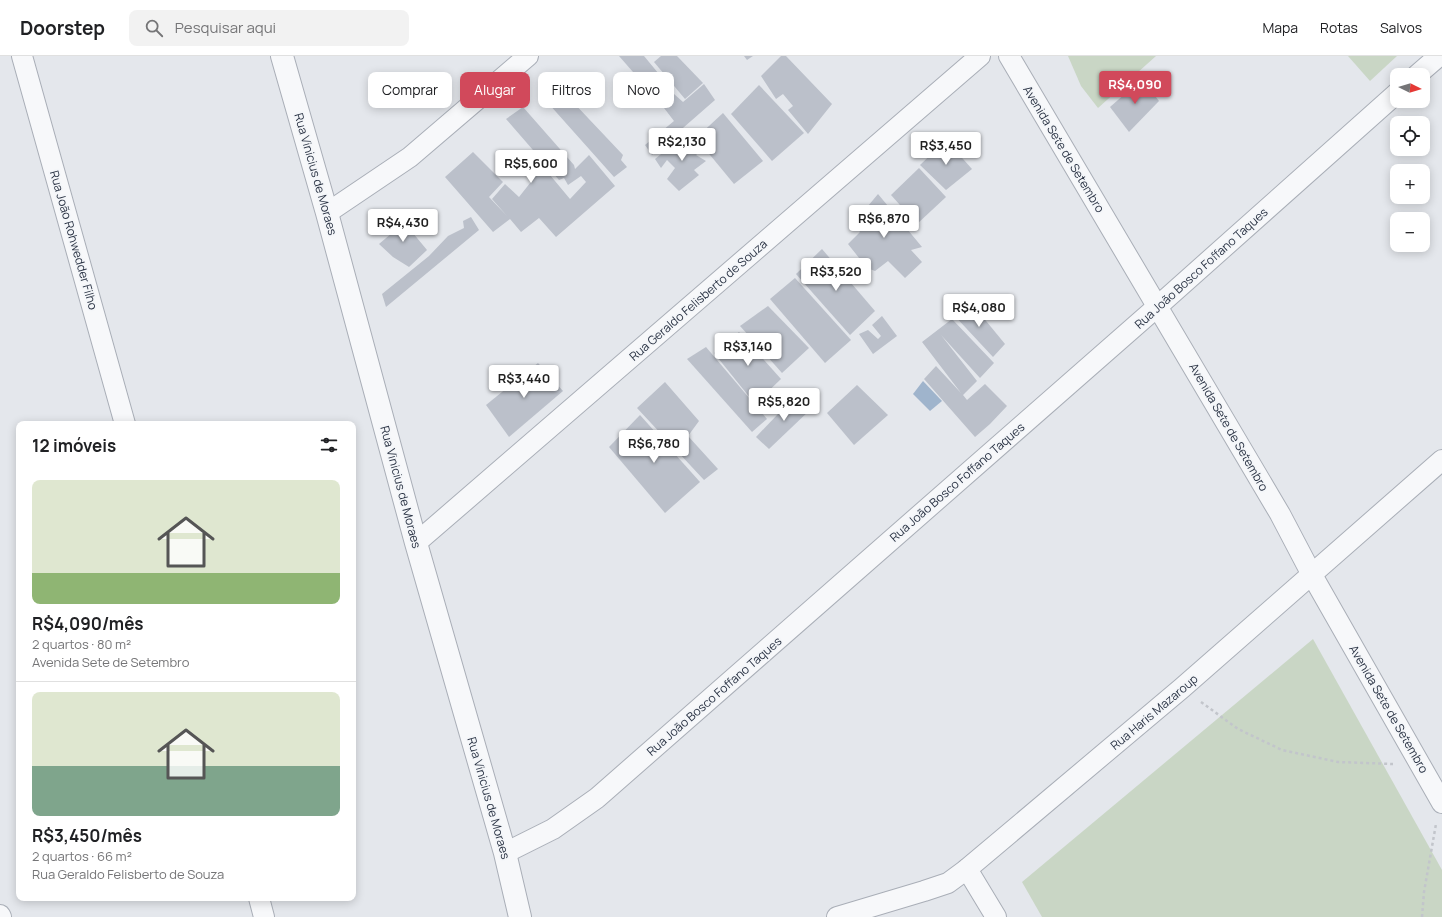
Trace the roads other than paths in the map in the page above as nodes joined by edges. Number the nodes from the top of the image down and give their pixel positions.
1 (22, 56) edge
2 (282, 56) edge
3 (528, 56) edge
4 (980, 56) edge
5 (1009, 56) edge
6 (1438, 56) edge
7 (1425, 68) edge
8 (1390, 99) edge
9 (327, 213) junction
10 (1158, 306) junction
11 (125, 421) edge
12 (1442, 460) edge
13 (416, 543) junction
14 (1312, 575) junction
15 (1441, 802) edge
16 (505, 853) junction
17 (968, 869) junction
18 (260, 901) edge
19 (264, 917) edge
20 (520, 917) edge
21 (837, 917) edge
22 (996, 917) edge

1 - 11 street, Rua João Rohwedder Filho
2 - 9 street, Rua Vinicius de Moraes
3 - 9 street
4 - 13 street, Rua Geraldo Felisberto de Souza
5 - 10 street, Avenida Sete de Setembro
6 - 7 street
8 - 10 street, Rua João Bosco Foffano Taques
9 - 13 street, Rua Vinicius de Moraes
10 - 14 street, Avenida Sete de Setembro
10 - 16 street, Rua João Bosco Foffano Taques
12 - 14 street, Rua Haris Mazaroup
13 - 16 street, Rua Vinicius de Moraes
14 - 15 street, Avenida Sete de Setembro
14 - 17 street, Rua Haris Mazaroup
16 - 20 street, Rua Vinicius de Moraes
17 - 21 street, Rua Haris Mazaroup
17 - 22 street
18 - 19 street

